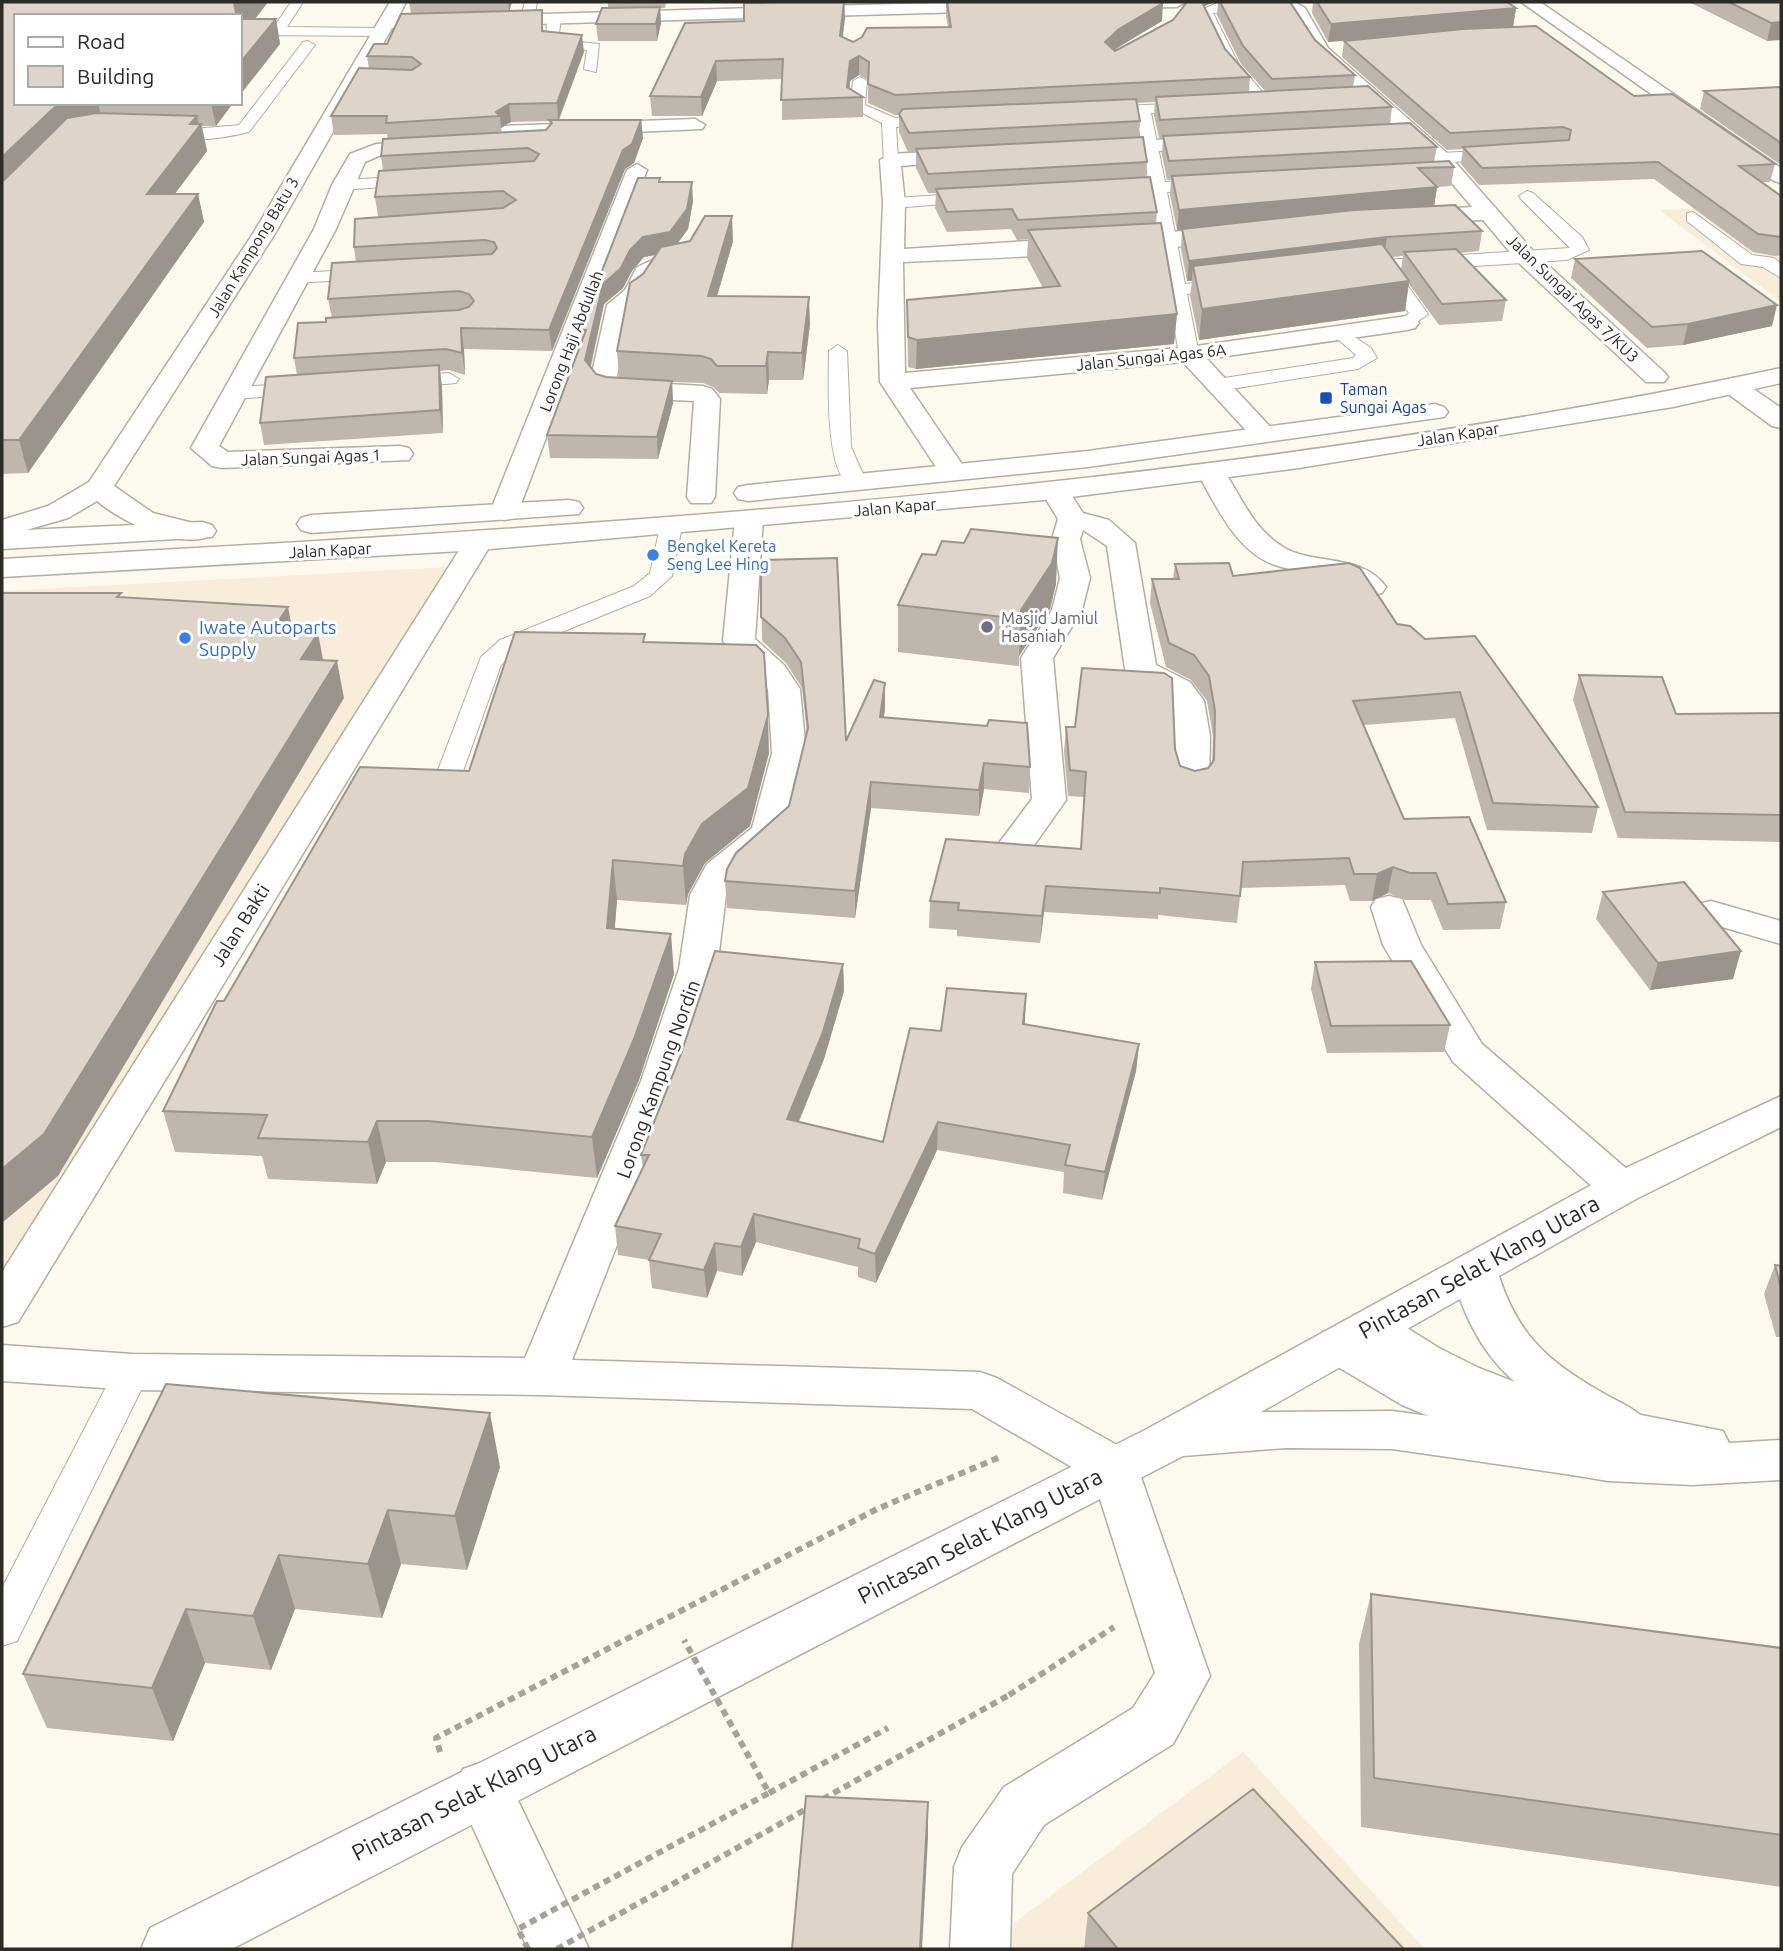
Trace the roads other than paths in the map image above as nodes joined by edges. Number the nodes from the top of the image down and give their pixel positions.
1 (297, 2) edge
2 (398, 2) edge
3 (531, 2) edge
4 (1530, 2) edge
5 (996, 4) edge
6 (1090, 4) edge
7 (1288, 4) edge
8 (937, 5) edge
9 (1318, 5) edge
10 (873, 6) edge
11 (1024, 6) edge
12 (1173, 6) edge
13 (554, 19) junction
14 (527, 20) junction
15 (383, 27) junction
16 (863, 28) edge
17 (242, 31) edge
18 (278, 31) junction
19 (1570, 32) junction
20 (1543, 33) edge
21 (308, 46) dead end
22 (1346, 48) edge
23 (1321, 51) junction
24 (591, 69) dead end
25 (860, 82) edge
26 (1375, 98) junction
27 (1348, 99) edge
28 (1284, 102) edge
29 (1209, 106) edge
30 (1143, 109) junction
31 (1078, 112) edge
32 (955, 118) edge
33 (892, 122) junction
34 (695, 125) edge
35 (141, 133) edge
36 (1410, 133) junction
37 (1382, 135) edge
38 (317, 138) junction
39 (541, 142) edge
40 (1232, 142) edge
41 (355, 143) junction
42 (1149, 146) junction
43 (1068, 151) edge
44 (1521, 154) edge
45 (986, 155) edge
46 (890, 160) junction
47 (1440, 168) junction
48 (637, 170) dead end
49 (1781, 177) edge
50 (436, 180) edge
51 (1223, 184) edge
52 (341, 185) junction
53 (1157, 187) junction
54 (1088, 191) edge
55 (1527, 196) dead end
56 (991, 197) edge
57 (894, 203) junction
58 (1487, 213) junction
59 (1693, 217) dead end
60 (1389, 219) edge
61 (352, 227) edge
62 (305, 230) junction
63 (265, 232) junction
64 (1249, 233) edge
65 (1167, 241) junction
66 (892, 256) junction
67 (682, 258) edge
68 (1527, 258) junction
69 (1384, 265) junction
70 (1777, 266) edge
71 (1343, 270) edge
72 (392, 273) edge
73 (296, 278) junction
74 (1246, 282) edge
75 (1176, 290) junction
76 (1407, 323) joint
77 (293, 331) dead end
78 (267, 333) junction
79 (1340, 334) junction
80 (838, 351) dead end
81 (1781, 353) edge
82 (1189, 354) junction
83 (1781, 376) edge
84 (1655, 377) junction
85 (449, 379) dead end
86 (893, 382) junction
87 (382, 384) edge
88 (1218, 385) junction
89 (1733, 386) junction
90 (328, 387) edge
91 (235, 393) junction
92 (1781, 420) edge
93 (1264, 434) junction
94 (400, 454) dead end
95 (1210, 472) junction
96 (954, 473) junction
97 (856, 483) junction
98 (99, 488) junction
99 (701, 497) junction
100 (1064, 505) junction
101 (505, 512) junction
102 (749, 519) junction
103 (671, 527) junction
104 (2, 529) edge
105 (195, 532) junction
106 (2, 540) edge
107 (479, 541) junction
108 (2, 568) edge
109 (1383, 606) edge
110 (1192, 784) edge
111 (440, 799) edge
112 (1017, 843) edge
113 (1389, 907) dead end
114 (1711, 912) edge
115 (1781, 933) edge
116 (1781, 1110) edge
117 (1621, 1188) junction
118 (1475, 1271) junction
119 (2, 1310) edge
120 (1356, 1336) junction
121 (2, 1363) edge
122 (132, 1372) junction
123 (541, 1377) junction
124 (1629, 1431) junction
125 (1172, 1438) junction
126 (1781, 1454) edge
127 (1572, 1455) junction
128 (1781, 1460) edge
129 (1115, 1468) junction
130 (2, 1628) edge
131 (463, 1775) junction
132 (172, 1949) edge
133 (558, 1949) edge
134 (980, 1949) edge

1 - 18 lane
2 - 15 main road, Jalan Kampong Batu 3
3 - 14 lane
4 - 19 main road
5 - 8 main road
5 - 11 main road
6 - 12 main road
7 - 9 main road
7 - 23 main road, Jalan Sungai Agas 7/KU3
7 - 28 lane
8 - 10 main road
10 - 13 main road
10 - 16 main road
13 - 14 main road
13 - 24 lane
14 - 15 main road
15 - 18 lane
15 - 38 main road, Jalan Kampong Batu 3
17 - 18 lane
19 - 20 main road
19 - 49 main road
21 - 35 lane
22 - 23 main road
23 - 26 main road, Jalan Sungai Agas 7/KU3
25 - 33 lane
26 - 27 lane
26 - 36 main road, Jalan Sungai Agas 7/KU3
29 - 30 lane
30 - 31 lane
30 - 42 lane
32 - 33 lane
33 - 46 lane
34 - 41 main road
36 - 37 main road
36 - 47 main road, Jalan Sungai Agas 7/KU3
38 - 41 main road
38 - 63 main road, Jalan Kampong Batu 3
39 - 41 main road
40 - 42 main road
41 - 52 main road
42 - 43 main road
42 - 53 lane
44 - 47 lane
45 - 46 main road
46 - 57 main road
47 - 58 main road, Jalan Sungai Agas 7/KU3
48 - 101 main road, Lorong Haji Abdullah
50 - 52 lane
51 - 53 lane
52 - 62 main road
53 - 54 lane
53 - 65 lane
55 - 68 lane
56 - 57 lane
57 - 66 main road
58 - 60 main road
58 - 68 main road, Jalan Sungai Agas 7/KU3
59 - 70 lane
61 - 62 main road
62 - 63 main road
62 - 73 main road
63 - 98 main road, Jalan Kampong Batu 3
64 - 65 main road
65 - 66 main road
65 - 75 lane
66 - 86 main road
67 - 99 main road
68 - 69 lane
68 - 84 main road, Jalan Sungai Agas 7/KU3
69 - 71 lane
69 - 76 lane
72 - 73 lane
73 - 78 main road
74 - 75 lane
75 - 82 lane
76 - 79 main road, Jalan Sungai Agas 6A
77 - 78 main road
78 - 91 main road
79 - 82 main road, Jalan Sungai Agas 6A
79 - 88 lane
80 - 97 lane
81 - 84 main road, Jalan Kapar
82 - 86 main road, Jalan Sungai Agas 6A
82 - 88 main road
83 - 89 main road, Jalan Kapar
84 - 93 main road, Jalan Kapar
85 - 87 lane
86 - 96 main road
88 - 93 main road
89 - 92 main road
89 - 95 main road, Jalan Kapar
90 - 91 lane
91 - 94 main road, Jalan Sungai Agas 1
93 - 96 main road, Jalan Kapar
95 - 100 main road, Jalan Kapar
95 - 109 main road
96 - 97 main road, Jalan Kapar
97 - 99 main road, Jalan Kapar
98 - 104 main road
98 - 105 main road
99 - 101 main road, Jalan Kapar
100 - 102 main road, Jalan Kapar
100 - 110 main road
100 - 112 main road
101 - 105 main road, Jalan Kapar
102 - 103 main road, Jalan Kapar
102 - 123 main road, Lorong Kampung Nordin
103 - 107 main road, Jalan Kapar
103 - 111 lane
105 - 106 main road, Jalan Kapar
107 - 108 main road, Jalan Kapar
107 - 119 main road, Jalan Bakti
113 - 117 main road
114 - 115 main road
116 - 117 main road, Pintasan Selat Klang Utara
117 - 118 main road, Pintasan Selat Klang Utara
118 - 120 main road, Pintasan Selat Klang Utara
118 - 124 main road
120 - 124 main road
120 - 125 main road, Pintasan Selat Klang Utara
120 - 127 main road
121 - 122 main road
122 - 123 main road
122 - 130 lane
123 - 129 main road
124 - 126 main road
125 - 127 main road
125 - 129 main road, Pintasan Selat Klang Utara
127 - 128 main road
129 - 131 main road, Pintasan Selat Klang Utara
129 - 134 main road
131 - 132 main road, Pintasan Selat Klang Utara
131 - 133 main road

